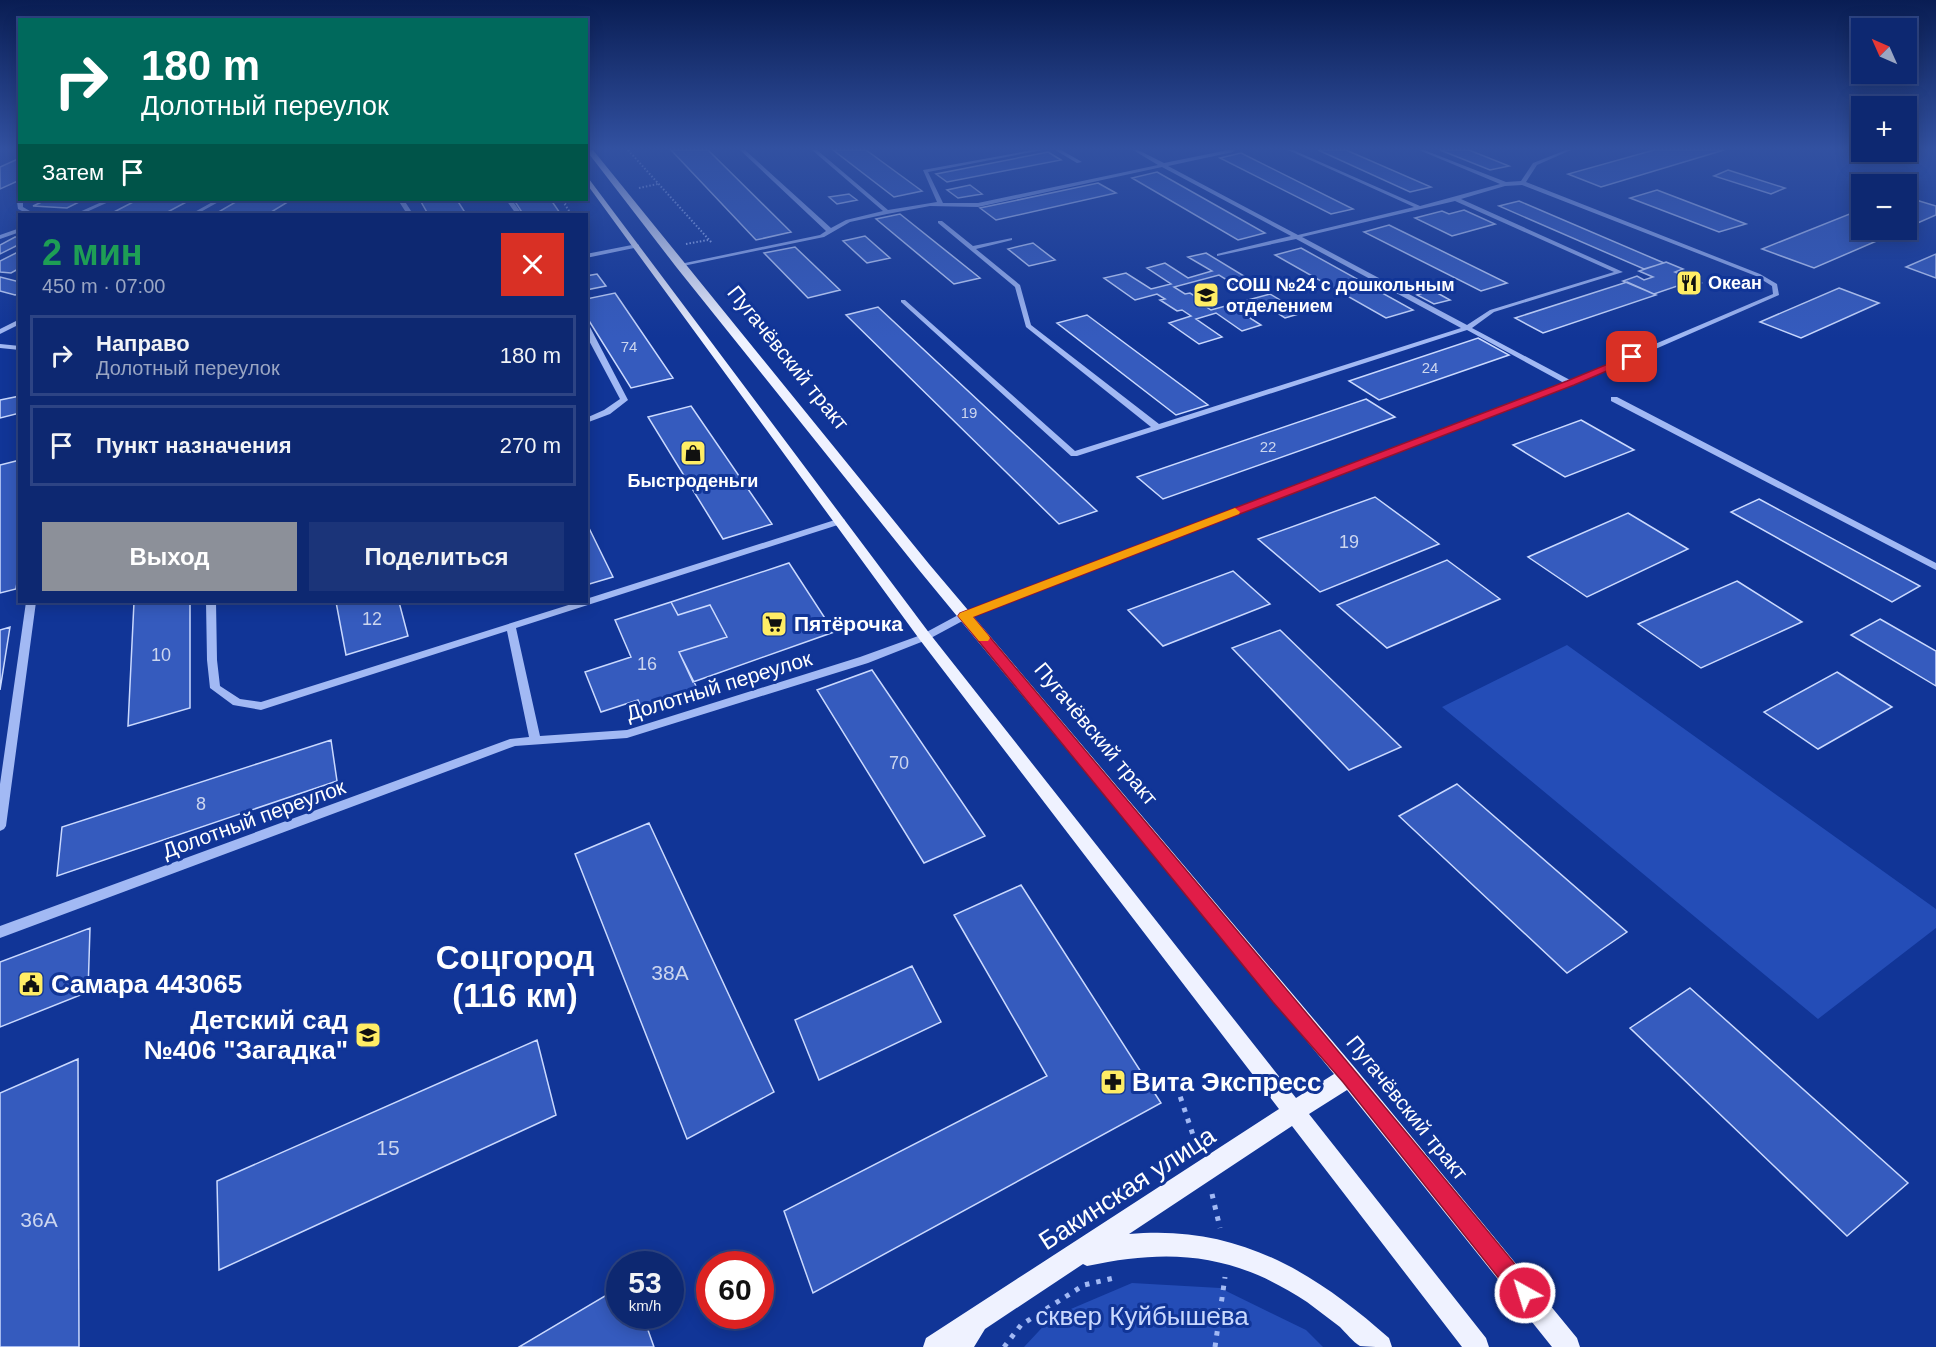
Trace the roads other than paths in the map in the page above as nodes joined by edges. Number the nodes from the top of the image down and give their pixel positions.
1 (613, 213) edge
2 (640, 213) edge
3 (810, 213) edge
4 (883, 213) edge
5 (1252, 213) edge
6 (1394, 213) edge
7 (1487, 213) edge
8 (1599, 213) edge
9 (940, 222) dead end
10 (18, 231) edge
11 (830, 231) junction
12 (0, 237) edge
13 (1297, 237) junction
14 (1010, 239) dead end
15 (637, 246) junction
16 (971, 248) junction
17 (1220, 255) dead end
18 (588, 256) edge
19 (680, 266) junction
20 (903, 301) dead end
21 (18, 322) edge
22 (1467, 328) junction
23 (588, 331) edge
24 (0, 332) edge
25 (0, 346) edge
26 (18, 348) edge
27 (1570, 383) junction
28 (1614, 399) dead end
29 (588, 420) edge
30 (1157, 427) junction
31 (841, 521) junction
32 (1936, 567) edge
33 (588, 602) edge
34 (32, 603) edge
35 (211, 603) edge
36 (583, 603) edge
37 (964, 616) junction
38 (511, 626) junction
39 (925, 637) junction
40 (535, 741) junction
41 (0, 826) edge
42 (0, 932) edge
43 (1349, 1076) junction
44 (1297, 1113) junction
45 (1072, 1258) junction
46 (980, 1316) junction
47 (935, 1347) edge
48 (960, 1347) edge
49 (1380, 1347) edge
50 (1477, 1347) edge
51 (1568, 1347) edge

1 - 15 main road
2 - 19 main road, Пугачёвский тракт
3 - 11 street
4 - 11 street
5 - 13 street
6 - 13 street
7 - 22 street
8 - 27 street, Долотный переулок
9 - 16 street
10 - 12 street
11 - 19 street
13 - 17 street
13 - 22 street
14 - 16 street
15 - 18 street
15 - 31 main road
16 - 30 street
19 - 37 main road, Пугачёвский тракт
20 - 30 street
21 - 24 street
22 - 27 street
22 - 30 street
23 - 29 street
25 - 26 street
27 - 37 street, Долотный переулок
28 - 32 street
31 - 33 street
31 - 39 main road
34 - 41 street
35 - 38 street
36 - 38 street
37 - 39 street, Долотный переулок
37 - 43 main road, Пугачёвский тракт
38 - 40 street
39 - 40 street, Долотный переулок
39 - 44 main road
40 - 42 street, Долотный переулок
43 - 44 main road, Бакинская улица
43 - 51 main road, Пугачёвский тракт
44 - 45 main road, Бакинская улица
44 - 50 main road
45 - 46 main road, Бакинская улица
45 - 49 main road
46 - 47 main road, Бакинская улица
46 - 48 main road

